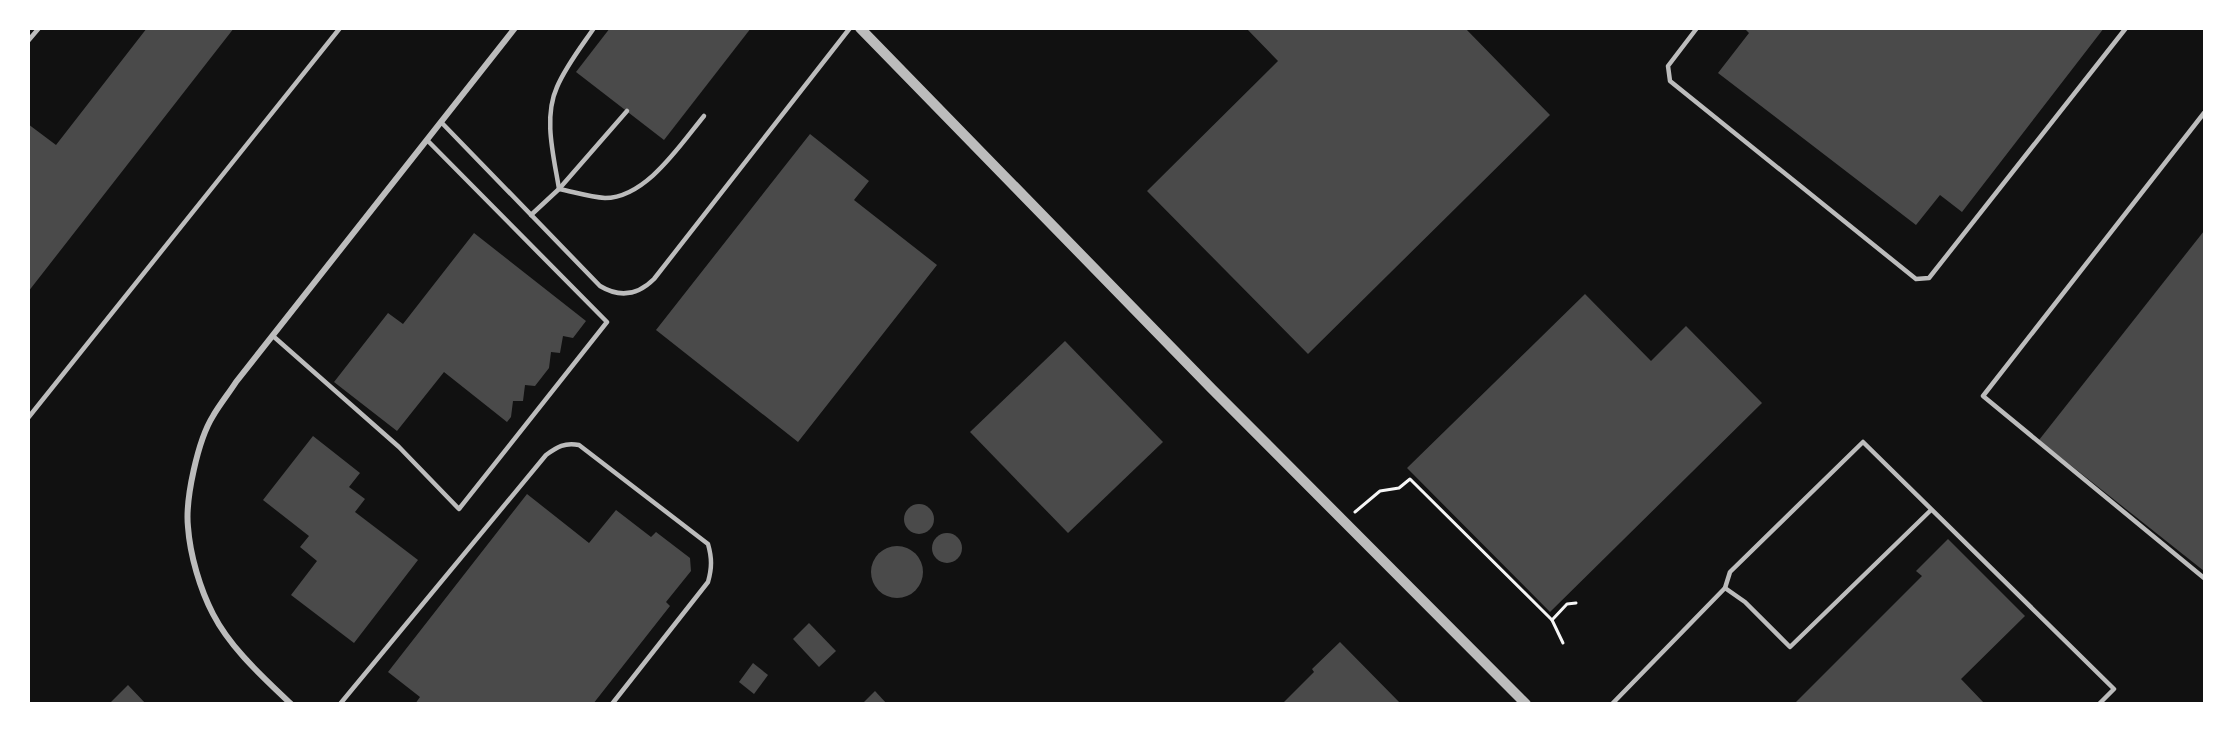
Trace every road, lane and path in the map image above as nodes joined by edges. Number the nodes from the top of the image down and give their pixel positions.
1 (39, 28) edge
2 (340, 28) edge
3 (515, 28) edge
4 (594, 28) edge
5 (850, 28) edge
6 (860, 28) edge
7 (1697, 28) edge
8 (2126, 28) edge
9 (28, 41) edge
10 (627, 111) dead end
11 (2205, 113) edge
12 (704, 116) dead end
13 (441, 122) junction
14 (428, 140) junction
15 (559, 189) junction
16 (531, 215) junction
17 (273, 336) junction
18 (28, 418) edge
19 (1931, 510) junction
20 (1344, 521) junction
21 (2205, 578) edge
22 (1725, 588) junction
23 (1576, 603) dead end
24 (1552, 620) junction
25 (1563, 643) dead end
26 (1616, 702) edge
27 (291, 704) edge
28 (340, 704) edge
29 (612, 704) edge
30 (1526, 704) edge
31 (2098, 704) edge

1 - 9 lane
2 - 18 lane
3 - 13 street
4 - 15 lane
5 - 16 lane
6 - 20 street
7 - 8 lane
10 - 15 lane
11 - 21 lane
12 - 15 lane
13 - 14 street
13 - 16 lane
14 - 17 street
14 - 17 lane
15 - 16 lane
17 - 27 street
19 - 22 lane
19 - 22 lane
19 - 31 lane
20 - 24 path
20 - 30 street
22 - 26 lane
23 - 24 path
24 - 25 path
28 - 29 lane

